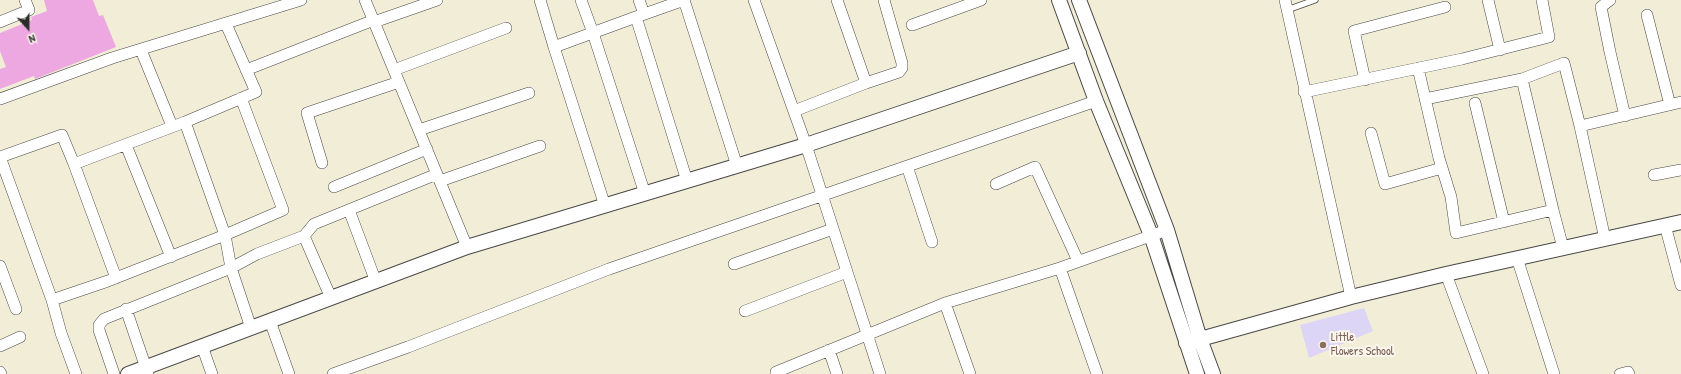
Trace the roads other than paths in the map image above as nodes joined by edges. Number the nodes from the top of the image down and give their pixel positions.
1 (26, 0) edge
2 (300, 0) edge
3 (365, 0) edge
4 (437, 0) edge
5 (540, 0) edge
6 (581, 0) edge
7 (639, 0) edge
8 (684, 0) edge
9 (754, 0) edge
10 (837, 0) edge
11 (884, 0) edge
12 (981, 0) edge
13 (1059, 0) edge
14 (1079, 0) edge
15 (1315, 0) edge
16 (1488, 0) edge
17 (1542, 0) edge
18 (1610, 0) edge
19 (286, 2) edge
20 (962, 3) edge
21 (1286, 5) edge
22 (1445, 7) dead end
23 (640, 15) junction
24 (1647, 15) dead end
25 (374, 21) junction
26 (0, 22) edge
27 (226, 24) junction
28 (912, 25) dead end
29 (506, 28) dead end
30 (593, 33) junction
31 (554, 47) junction
32 (141, 50) junction
33 (1500, 50) junction
34 (1079, 53) junction
35 (1418, 68) junction
36 (246, 70) junction
37 (394, 70) junction
38 (1522, 79) junction
39 (1365, 80) junction
40 (399, 82) junction
41 (866, 83) junction
42 (1304, 92) junction
43 (529, 93) dead end
44 (241, 98) junction
45 (0, 99) edge
46 (1425, 99) junction
47 (1096, 100) junction
48 (1681, 102) edge
49 (1475, 104) dead end
50 (1670, 105) junction
51 (794, 112) junction
52 (1625, 116) junction
53 (186, 122) junction
54 (172, 126) junction
55 (1580, 126) junction
56 (419, 130) junction
57 (1371, 133) dead end
58 (126, 145) junction
59 (540, 146) dead end
60 (806, 146) junction
61 (426, 149) junction
62 (322, 163) dead end
63 (74, 164) junction
64 (737, 166) junction
65 (907, 166) junction
66 (1442, 168) junction
67 (1681, 170) edge
68 (1654, 175) dead end
69 (438, 177) junction
70 (688, 181) junction
71 (996, 184) dead end
72 (334, 187) dead end
73 (645, 194) junction
74 (822, 196) junction
75 (605, 206) junction
76 (349, 210) junction
77 (1553, 210) junction
78 (1504, 222) junction
79 (1681, 222) edge
80 (1665, 225) junction
81 (833, 228) junction
82 (1167, 230) junction
83 (225, 235) junction
84 (1151, 235) junction
85 (304, 236) junction
86 (1605, 239) junction
87 (932, 242) dead end
88 (467, 247) junction
89 (1562, 248) junction
90 (171, 256) junction
91 (1517, 258) junction
92 (1078, 261) junction
93 (734, 264) dead end
94 (0, 266) edge
95 (231, 268) junction
96 (1060, 268) junction
97 (847, 272) junction
98 (1446, 274) junction
99 (116, 278) junction
100 (376, 282) junction
101 (1681, 285) edge
102 (1351, 297) junction
103 (332, 298) junction
104 (52, 300) junction
105 (945, 303) junction
106 (16, 309) dead end
107 (126, 309) junction
108 (745, 310) dead end
109 (270, 321) junction
110 (251, 328) junction
111 (867, 334) junction
112 (20, 337) dead end
113 (1200, 339) junction
114 (1186, 343) junction
115 (0, 346) edge
116 (202, 346) junction
117 (829, 350) junction
118 (147, 371) edge
119 (76, 374) edge
120 (114, 374) edge
121 (128, 374) edge
122 (212, 374) edge
123 (289, 374) edge
124 (333, 374) edge
125 (776, 374) edge
126 (837, 374) edge
127 (880, 374) edge
128 (970, 374) edge
129 (1097, 374) edge
130 (1198, 374) edge
131 (1213, 374) edge
132 (1483, 374) edge
133 (1554, 374) edge
134 (1620, 374) edge
135 (1629, 374) edge

1 - 26 street
2 - 19 street
3 - 25 street
4 - 25 street
5 - 31 street
6 - 30 street
7 - 23 street
8 - 23 street
8 - 64 street
9 - 51 street
10 - 41 street
11 - 41 street
12 - 20 street
13 - 34 street
14 - 82 street
15 - 21 lane
16 - 33 street
17 - 33 street
18 - 52 street
19 - 27 street
20 - 28 street
21 - 42 street
22 - 39 street
23 - 30 street
23 - 70 street
24 - 50 street
25 - 36 street
25 - 37 street
27 - 32 street
27 - 36 street
29 - 37 street
30 - 31 street
30 - 73 street
31 - 75 street
32 - 45 street
32 - 54 street
33 - 35 street
34 - 47 street
34 - 60 street
35 - 39 street
35 - 46 street
36 - 44 street
37 - 40 street
38 - 46 street
38 - 55 street
38 - 77 street
39 - 42 street
40 - 56 street
40 - 62 street
41 - 51 street
42 - 102 street
43 - 56 street
44 - 53 street
44 - 83 street
46 - 66 street
47 - 65 street
47 - 84 street
48 - 50 street
49 - 78 street
50 - 52 street
51 - 60 street
52 - 55 street
53 - 54 street
53 - 83 street
54 - 58 street
55 - 86 street
56 - 61 street
57 - 66 street
58 - 63 street
58 - 90 street
59 - 69 street
60 - 64 street
60 - 74 street
61 - 69 street
61 - 72 street
63 - 99 street
63 - 104 street
64 - 70 street
65 - 74 street
65 - 87 street
66 - 78 street
67 - 68 street
69 - 76 street
69 - 88 street
70 - 73 street
71 - 92 street
73 - 75 street
74 - 81 street
74 - 124 street
75 - 88 street
76 - 85 street
76 - 100 street
77 - 78 street
77 - 89 street
79 - 80 street
80 - 86 street
80 - 101 street
81 - 93 street
81 - 97 street
82 - 84 street
82 - 113 street
83 - 90 street
83 - 95 street
84 - 92 street
84 - 114 street
85 - 95 street
85 - 103 street
86 - 89 street
88 - 100 street
89 - 91 street
90 - 99 street
91 - 98 street
91 - 133 street
92 - 96 street
94 - 106 street
95 - 107 street
95 - 110 street
96 - 105 street
96 - 129 street
97 - 108 street
97 - 111 street
98 - 102 street
98 - 132 street
99 - 104 street
100 - 103 street
102 - 113 street
103 - 109 street
104 - 119 street
105 - 111 street
105 - 128 street
107 - 118 street
107 - 120 street
109 - 110 street
109 - 123 street
110 - 116 street
111 - 117 street
111 - 127 street
112 - 115 street
113 - 114 street
113 - 131 street
114 - 130 street
116 - 118 street
116 - 122 street
117 - 125 street
117 - 126 street
118 - 121 street
134 - 135 street

